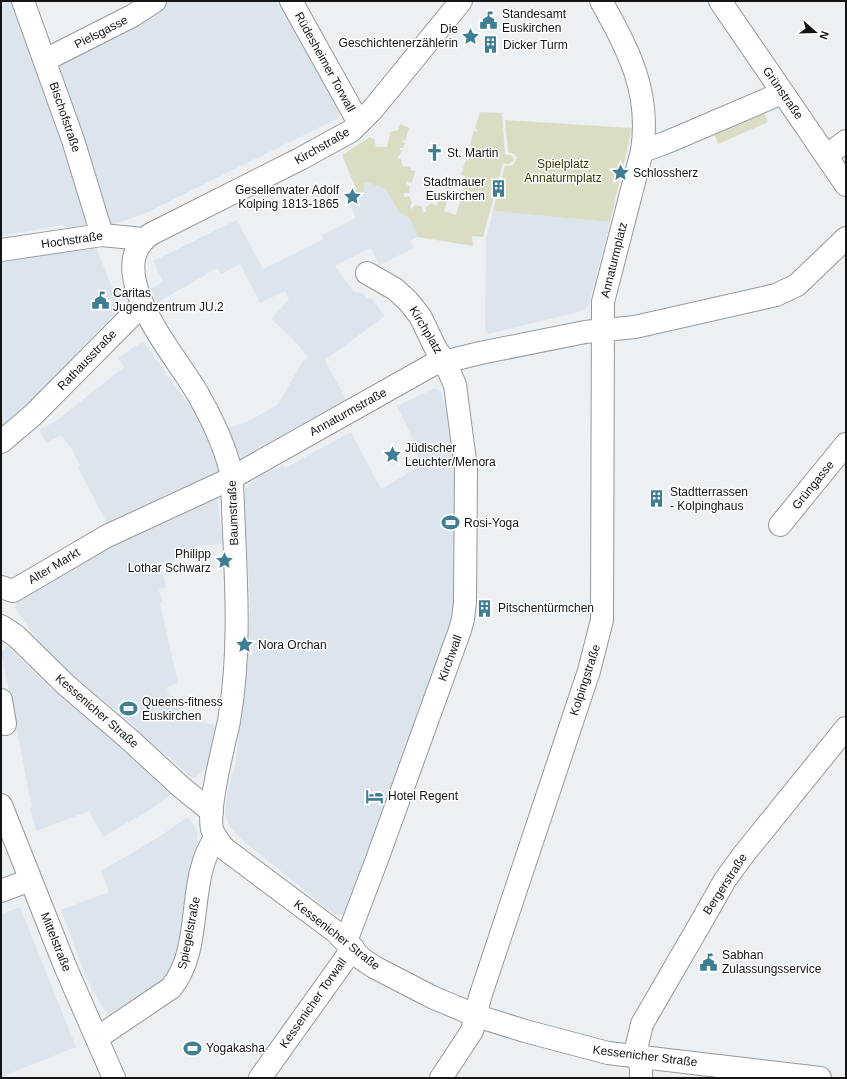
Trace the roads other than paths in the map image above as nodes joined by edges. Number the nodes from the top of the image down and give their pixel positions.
1 (23, 1) edge
2 (155, 1) edge
3 (291, 1) edge
4 (461, 1) edge
5 (601, 1) edge
6 (720, 1) edge
7 (45, 60) junction
8 (782, 93) junction
9 (359, 123) junction
10 (846, 141) edge
11 (642, 151) junction
12 (826, 156) junction
13 (846, 185) edge
14 (102, 235) junction
15 (846, 238) edge
16 (143, 239) junction
17 (1, 250) edge
18 (366, 273) dead end
19 (142, 305) junction
20 (603, 329) junction
21 (446, 362) junction
22 (1, 442) edge
23 (846, 444) edge
24 (232, 478) junction
25 (780, 525) dead end
26 (107, 536) joint
27 (1, 587) edge
28 (1, 626) edge
29 (1, 700) edge
30 (5, 724) dead end
31 (846, 728) edge
32 (1, 805) edge
33 (212, 812) junction
34 (216, 836) junction
35 (30, 880) junction
36 (1, 892) edge
37 (349, 945) junction
38 (477, 1016) junction
39 (97, 1038) junction
40 (639, 1068) edge
41 (114, 1078) edge
42 (260, 1078) edge
43 (441, 1078) edge
44 (820, 1078) edge

1 - 7 street, Bischofstraße
2 - 7 street, Pielsgasse
3 - 9 street, Rüdesheimer Torwall
4 - 9 street, Kirchstraße
5 - 11 street, Annaturmplatz
6 - 8 street, Grünstraße
7 - 14 street, Bischofstraße
8 - 11 street
8 - 12 street, Grünstraße
9 - 16 street, Kirchstraße
10 - 12 street
11 - 20 street, Annaturmplatz
12 - 13 street, Grünstraße
14 - 16 street, Hochstraße
14 - 17 street, Hochstraße
15 - 20 street
16 - 19 street, Baumstraße
18 - 21 street, Kirchplatz
19 - 22 street, Rathausstraße
19 - 24 street, Baumstraße
20 - 21 street, Annaturmstraße
20 - 38 street, Kolpingstraße
21 - 24 street, Annaturmstraße
21 - 37 street, Kirchwall
23 - 25 street, Grüngasse
24 - 26 street, Annaturmstraße
24 - 33 street, Baumstraße
26 - 27 street, Alter Markt
28 - 33 street, Kessenicher Straße
29 - 30 street
31 - 40 street, Bergerstraße
32 - 35 street, Mittelstraße
33 - 34 street, Kessenicher Straße
34 - 37 street, Kessenicher Straße
34 - 39 street, Spiegelstraße
35 - 36 street
35 - 39 street, Mittelstraße
37 - 38 street, Kessenicher Straße
37 - 42 street, Kessenicher Torwall
38 - 40 street, Kessenicher Straße
38 - 43 street, Kolpingstraße
39 - 41 street, Mittelstraße
40 - 44 street, Kessenicher Straße

